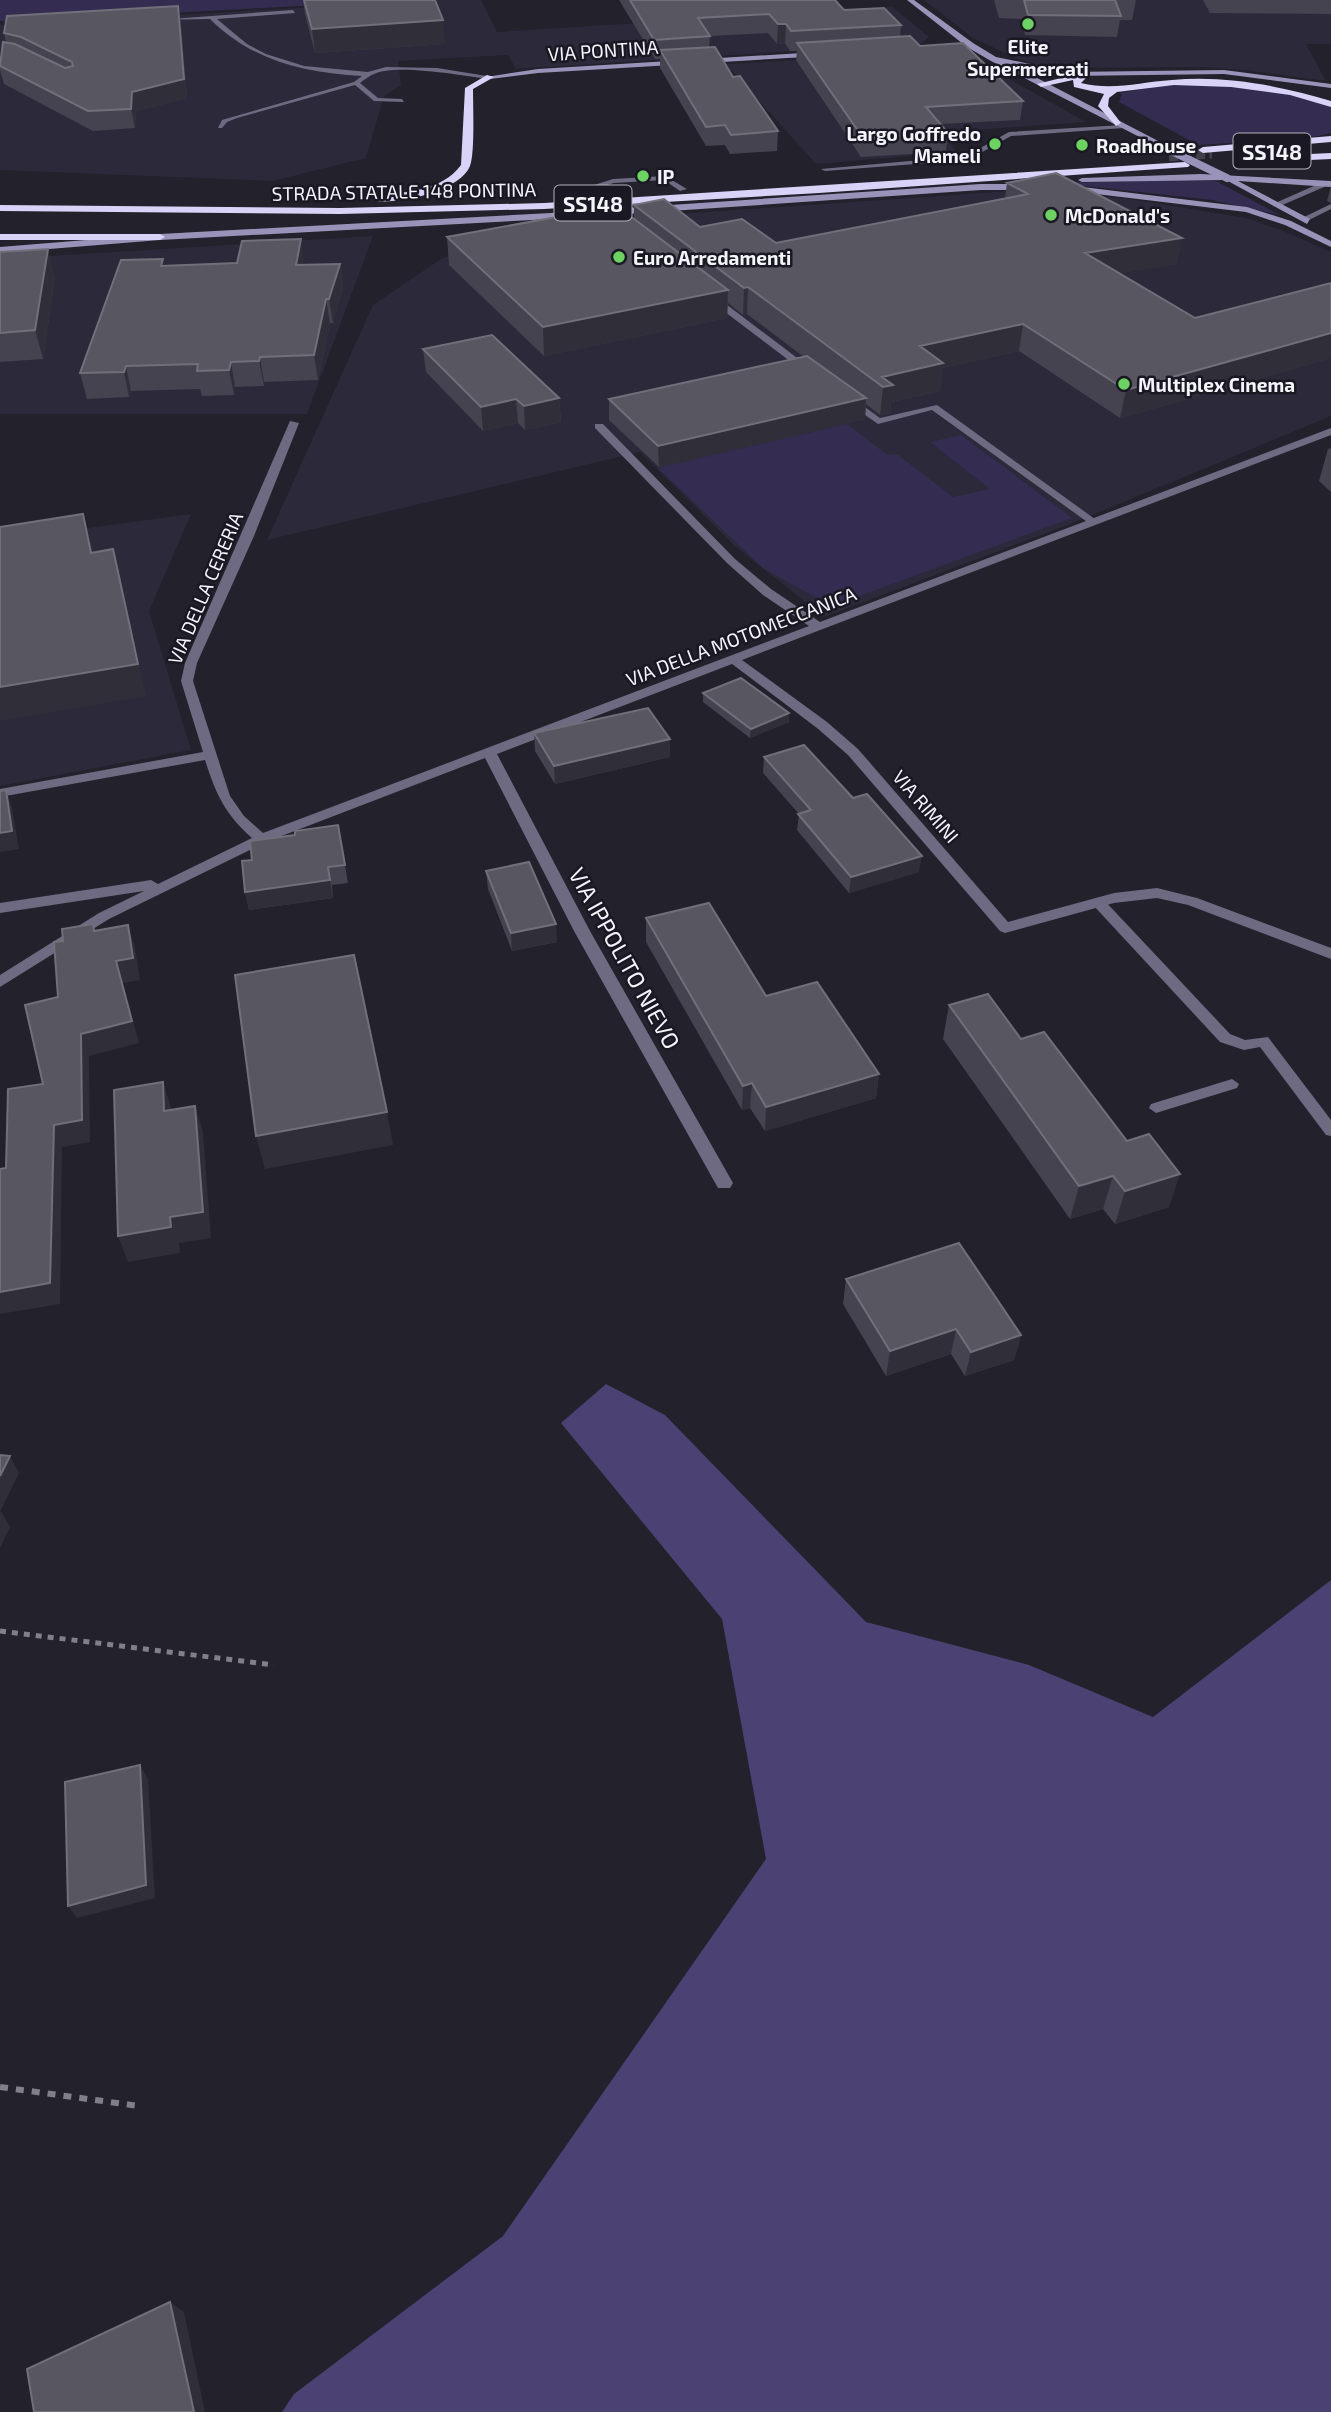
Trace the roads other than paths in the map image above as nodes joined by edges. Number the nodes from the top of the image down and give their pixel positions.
1 (910, 0) edge
2 (293, 12) dead end
3 (212, 17) junction
4 (147, 21) edge
5 (970, 45) junction
6 (956, 46) edge
7 (831, 53) edge
8 (994, 59) junction
9 (369, 74) junction
10 (1085, 75) junction
11 (490, 77) junction
12 (356, 83) junction
13 (1041, 84) junction
14 (1331, 86) edge
15 (1114, 90) junction
16 (402, 100) dead end
17 (1331, 104) edge
18 (1119, 125) junction
19 (220, 127) dead end
20 (1331, 139) edge
21 (1331, 147) edge
22 (1164, 152) junction
23 (1148, 155) dead end
24 (1331, 156) edge
25 (1134, 157) dead end
26 (1279, 159) dead end
27 (1093, 162) junction
28 (1185, 165) tunnel mouth
29 (825, 169) dead end
30 (1315, 173) dead end
31 (1227, 178) junction
32 (1280, 179) junction
33 (1330, 183) edge
34 (981, 187) junction
35 (0, 199) edge
36 (356, 202) junction
37 (1277, 204) junction
38 (1331, 206) edge
39 (0, 208) edge
40 (583, 214) junction
41 (1304, 219) junction
42 (612, 224) edge
43 (1331, 233) edge
44 (0, 237) edge
45 (160, 237) junction
46 (1331, 244) edge
47 (0, 250) edge
48 (707, 294) edge
49 (824, 382) edge
50 (835, 390) edge
51 (295, 424) dead end
52 (599, 426) dead end
53 (1331, 431) edge
54 (1094, 522) junction
55 (818, 626) junction
56 (733, 659) junction
57 (489, 754) junction
58 (208, 755) junction
59 (0, 793) edge
60 (261, 839) junction
61 (168, 883) junction
62 (1098, 902) junction
63 (0, 908) edge
64 (1331, 954) edge
65 (0, 982) edge
66 (1232, 1084) dead end
67 (1156, 1108) dead end
68 (1331, 1131) edge
69 (724, 1183) dead end

1 - 5 street
2 - 3 lane
3 - 4 lane
3 - 9 lane
5 - 6 street
5 - 8 street
7 - 11 street, VIA PONTINA
8 - 10 street
8 - 13 street
9 - 11 lane
9 - 12 lane
10 - 13 highway
10 - 14 street
10 - 15 highway
11 - 36 highway
12 - 16 lane
12 - 19 lane
13 - 18 street
15 - 17 highway
15 - 18 highway
18 - 22 street
18 - 29 lane
20 - 21 highway, SS148
22 - 23 highway
22 - 27 highway, STRADA STATALE 148 PONTINA / SS148
22 - 31 street, bridge
24 - 26 highway, SS148
25 - 27 highway
27 - 36 highway, STRADA STATALE 148 PONTINA / SS148
28 - 39 highway, STRADA STATALE 148 PONTINA / SS148
30 - 32 street
31 - 32 street
31 - 34 street
31 - 37 street
32 - 33 street
33 - 37 lane
34 - 40 street
34 - 46 street
35 - 36 highway, STRADA STATALE 148 PONTINA / SS148
37 - 41 street
38 - 41 lane
40 - 42 lane
40 - 45 street
41 - 43 street
44 - 45 highway
45 - 47 street
48 - 49 lane
50 - 54 lane
51 - 58 street, VIA DELLA CERERIA
52 - 55 street
53 - 54 street, VIA DELLA MOTOMECCANICA
54 - 55 street, VIA DELLA MOTOMECCANICA
55 - 56 street, VIA DELLA MOTOMECCANICA
56 - 57 street, VIA DELLA MOTOMECCANICA
56 - 62 street, VIA RIMINI
57 - 60 street, VIA DELLA MOTOMECCANICA
57 - 69 street, VIA IPPOLITO NIEVO
58 - 59 street
58 - 60 street, VIA DELLA CERERIA
60 - 61 street, VIA DELLA MOTOMECCANICA
61 - 63 street, VIA DELLA MOTOMECCANICA
61 - 65 street, VIA DELLA MOTOMECCANICA
62 - 64 street, VIA RIMINI
62 - 68 lane
66 - 67 lane

